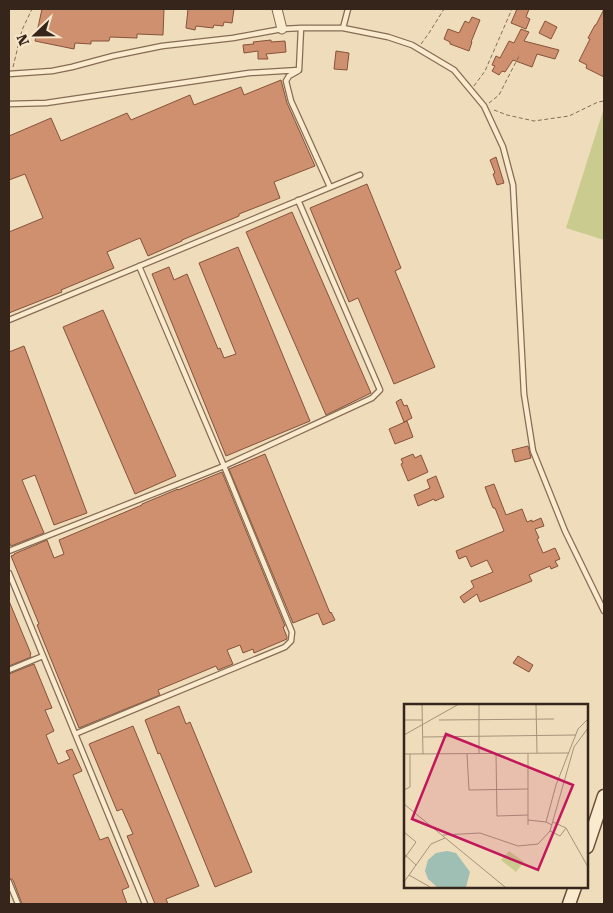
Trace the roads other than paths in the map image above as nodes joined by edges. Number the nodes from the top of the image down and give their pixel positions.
1 (277, 9) edge
2 (348, 9) edge
3 (301, 28) junction
4 (343, 28) junction
5 (282, 29) junction
6 (299, 70) junction
7 (10, 74) edge
8 (9, 104) edge
9 (360, 174) dead end
10 (330, 187) junction
11 (298, 200) junction
12 (139, 266) junction
13 (9, 320) edge
14 (224, 466) junction
15 (9, 550) edge
16 (9, 573) edge
17 (604, 611) edge
18 (43, 656) junction
19 (9, 670) edge
20 (75, 734) junction
21 (604, 796) edge
22 (588, 845) edge
23 (9, 882) edge
24 (575, 888) edge
25 (18, 904) edge
26 (145, 904) edge
27 (569, 904) edge

1 - 5 street
2 - 4 lane
3 - 4 lane
3 - 5 lane
3 - 6 lane
4 - 17 lane
5 - 7 lane
6 - 8 lane
6 - 10 lane
9 - 10 lane
10 - 11 lane
11 - 12 lane
11 - 14 lane
12 - 13 lane
12 - 14 lane
14 - 15 lane
14 - 20 lane
16 - 18 lane
18 - 19 lane
18 - 20 lane
20 - 26 lane
21 - 22 main road
23 - 25 lane
24 - 27 main road

